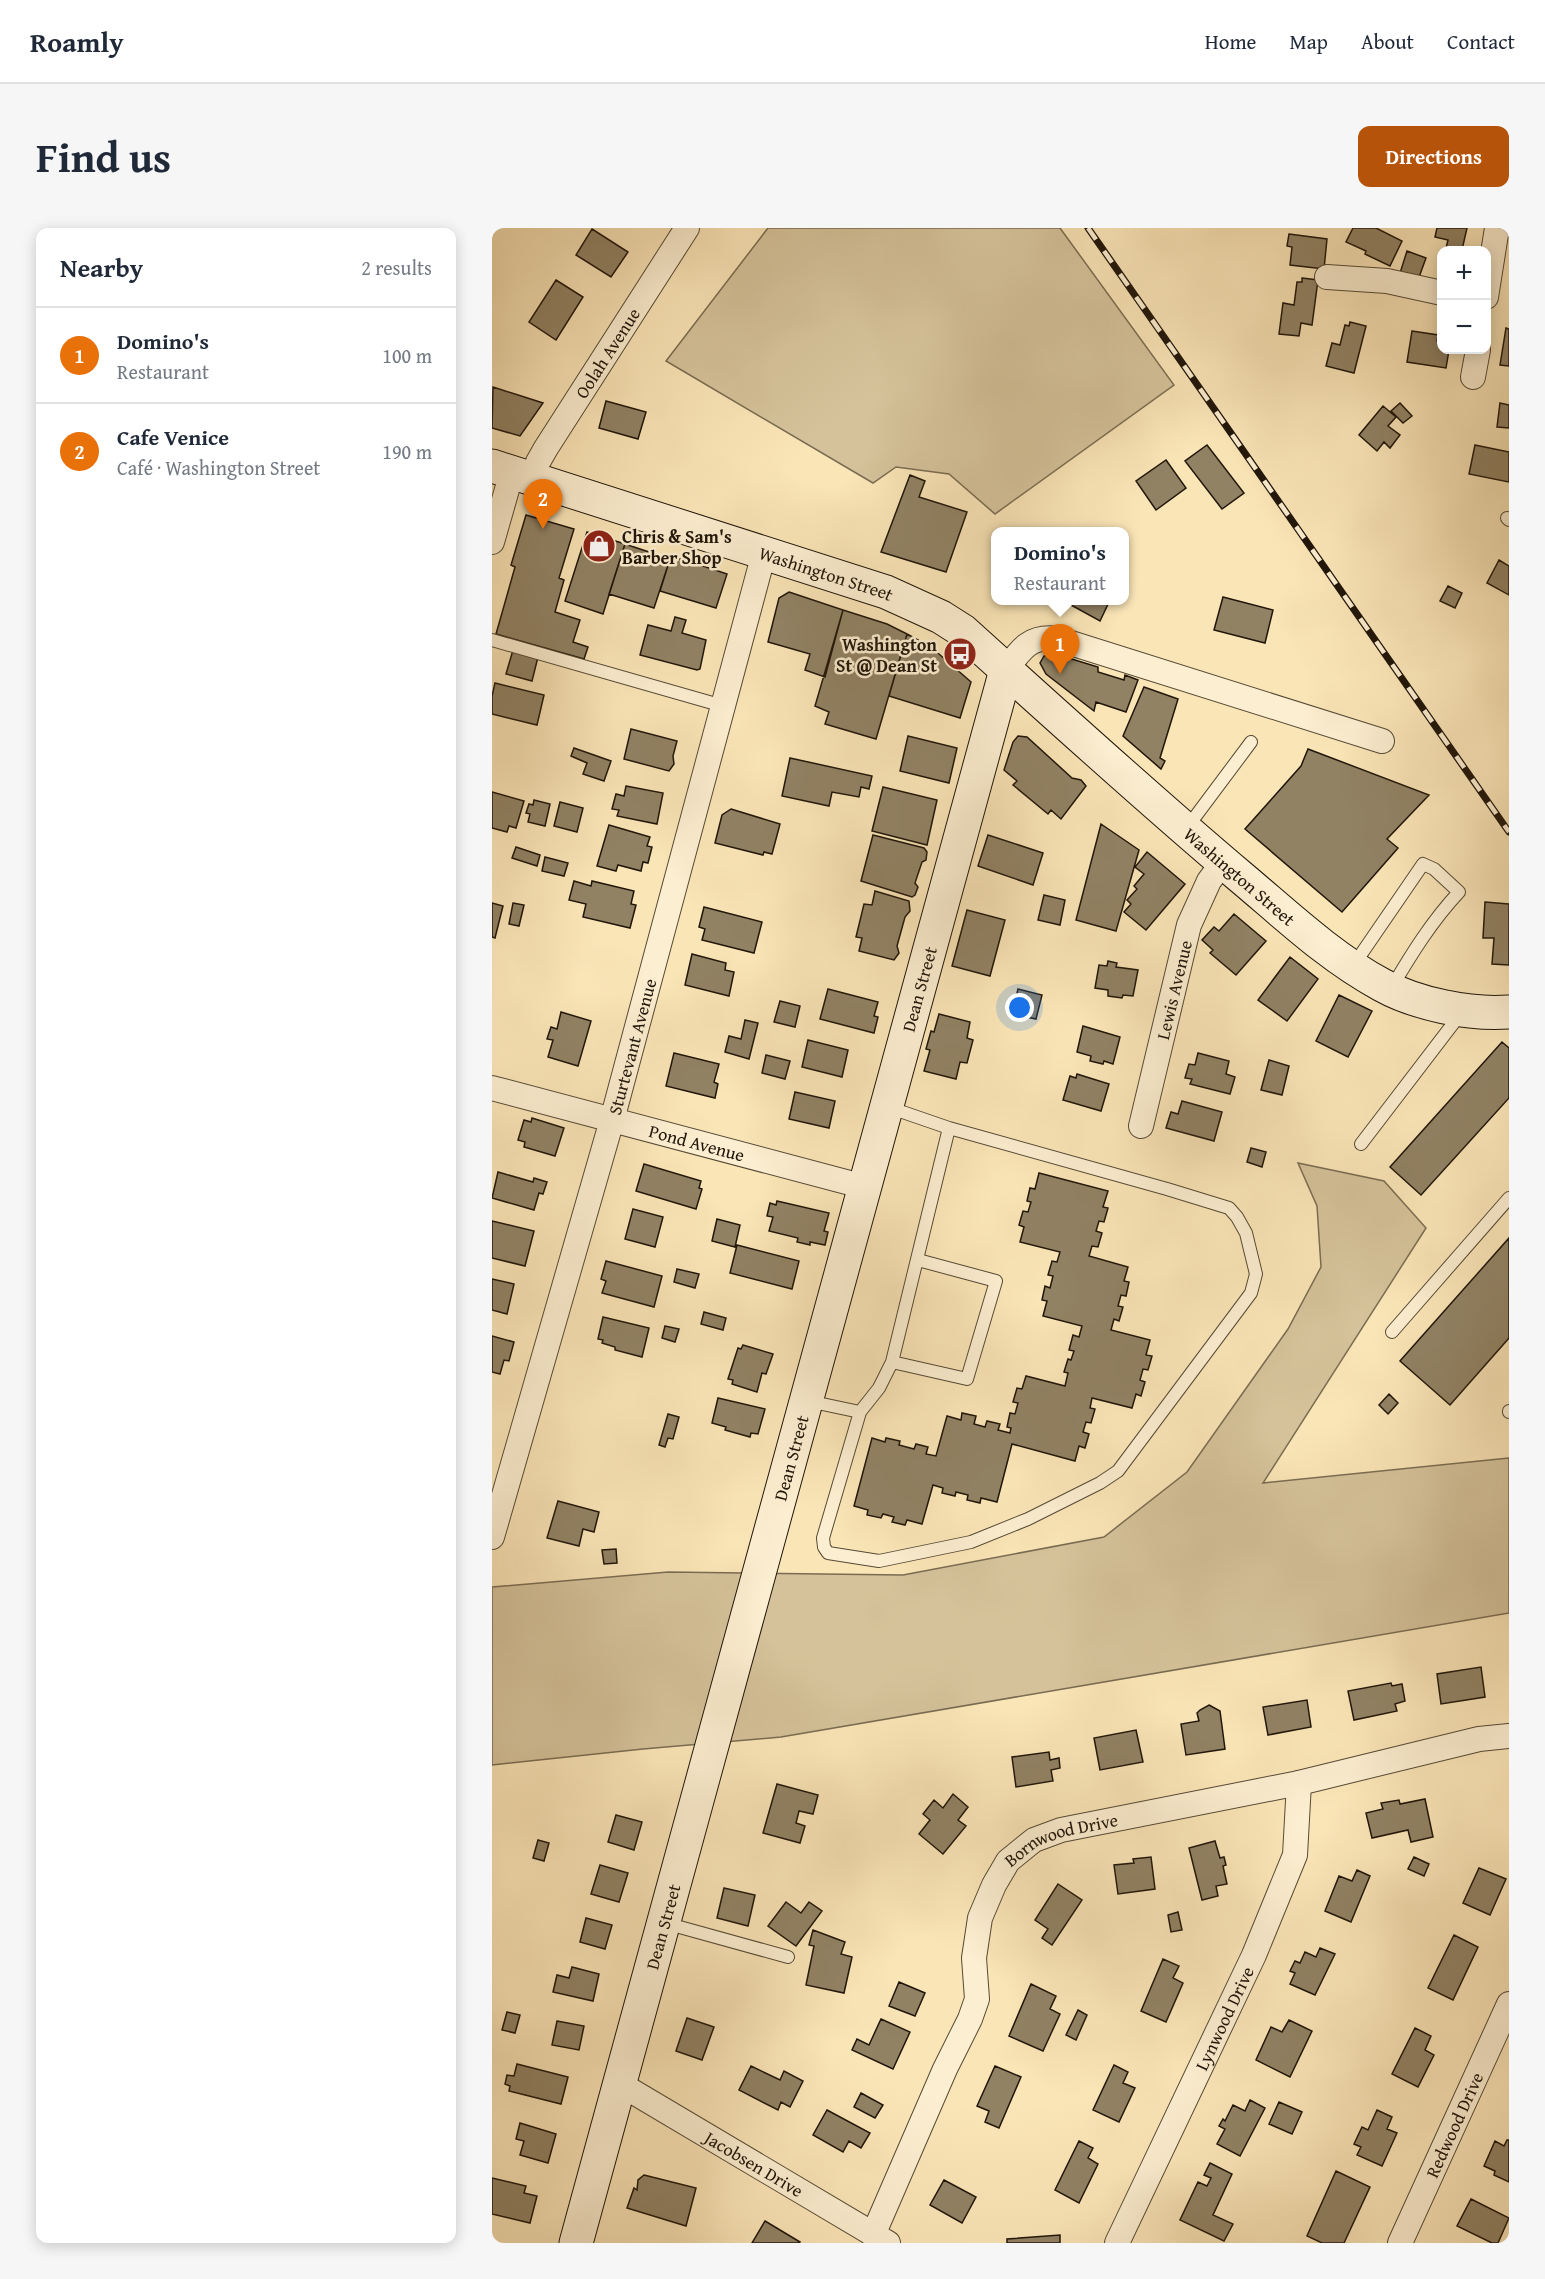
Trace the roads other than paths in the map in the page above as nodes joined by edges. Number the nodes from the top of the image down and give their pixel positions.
1 (687, 228) edge
2 (1497, 228) edge
3 (1491, 266) edge
4 (1327, 278) dead end
5 (1437, 292) edge
6 (1477, 354) edge
7 (1473, 377) dead end
8 (512, 472) edge
9 (492, 542) edge
10 (764, 553) junction
11 (492, 640) edge
12 (1006, 670) junction
13 (723, 706) junction
14 (1382, 741) dead end
15 (1251, 742) dead end
16 (1185, 830) junction
17 (1223, 862) junction
18 (1352, 967) junction
19 (1391, 990) junction
20 (1465, 1009) junction
21 (1509, 1012) edge
22 (492, 1088) edge
23 (887, 1107) junction
24 (612, 1120) junction
25 (1141, 1126) dead end
26 (949, 1128) junction
27 (1361, 1144) dead end
28 (865, 1187) junction
29 (1509, 1198) edge
30 (918, 1260) junction
31 (1392, 1332) dead end
32 (892, 1362) junction
33 (807, 1401) junction
34 (861, 1412) junction
35 (492, 1537) edge
36 (1509, 1736) edge
37 (1299, 1783) junction
38 (664, 1923) junction
39 (788, 1957) dead end
40 (1509, 2004) edge
41 (620, 2084) junction
42 (880, 2239) edge
43 (576, 2243) edge
44 (1117, 2243) edge
45 (1400, 2243) edge

1 - 8 street, Oolah Avenue
2 - 3 street
4 - 5 street
6 - 7 street
8 - 9 street, Oolah Avenue
8 - 10 main road, Washington Street
10 - 12 main road, Washington Street
10 - 13 street, Sturtevant Avenue
11 - 13 lane
12 - 14 street
12 - 16 main road, Washington Street
12 - 23 main road, Dean Street
13 - 24 street, Sturtevant Avenue
15 - 16 lane
16 - 17 main road, Washington Street
17 - 18 main road, Washington Street
17 - 25 street, Lewis Avenue
18 - 19 main road, Washington Street
18 - 19 lane
19 - 20 main road, Washington Street
20 - 21 main road, Washington Street
20 - 27 lane
22 - 24 street, Pond Avenue
23 - 26 lane
23 - 28 main road, Dean Street
24 - 28 street, Pond Avenue
24 - 35 street, Sturtevant Avenue
26 - 30 lane
26 - 34 lane
28 - 33 main road, Dean Street
29 - 31 lane
30 - 32 lane
30 - 32 lane
32 - 34 lane
33 - 34 lane
33 - 38 main road, Dean Street
36 - 37 street, Bornwood Drive
37 - 42 street, Bornwood Drive
37 - 44 street, Lynwood Drive
38 - 39 lane
38 - 41 main road, Dean Street
40 - 45 street, Redwood Drive
41 - 42 street, Jacobsen Drive
41 - 43 main road, Dean Street

